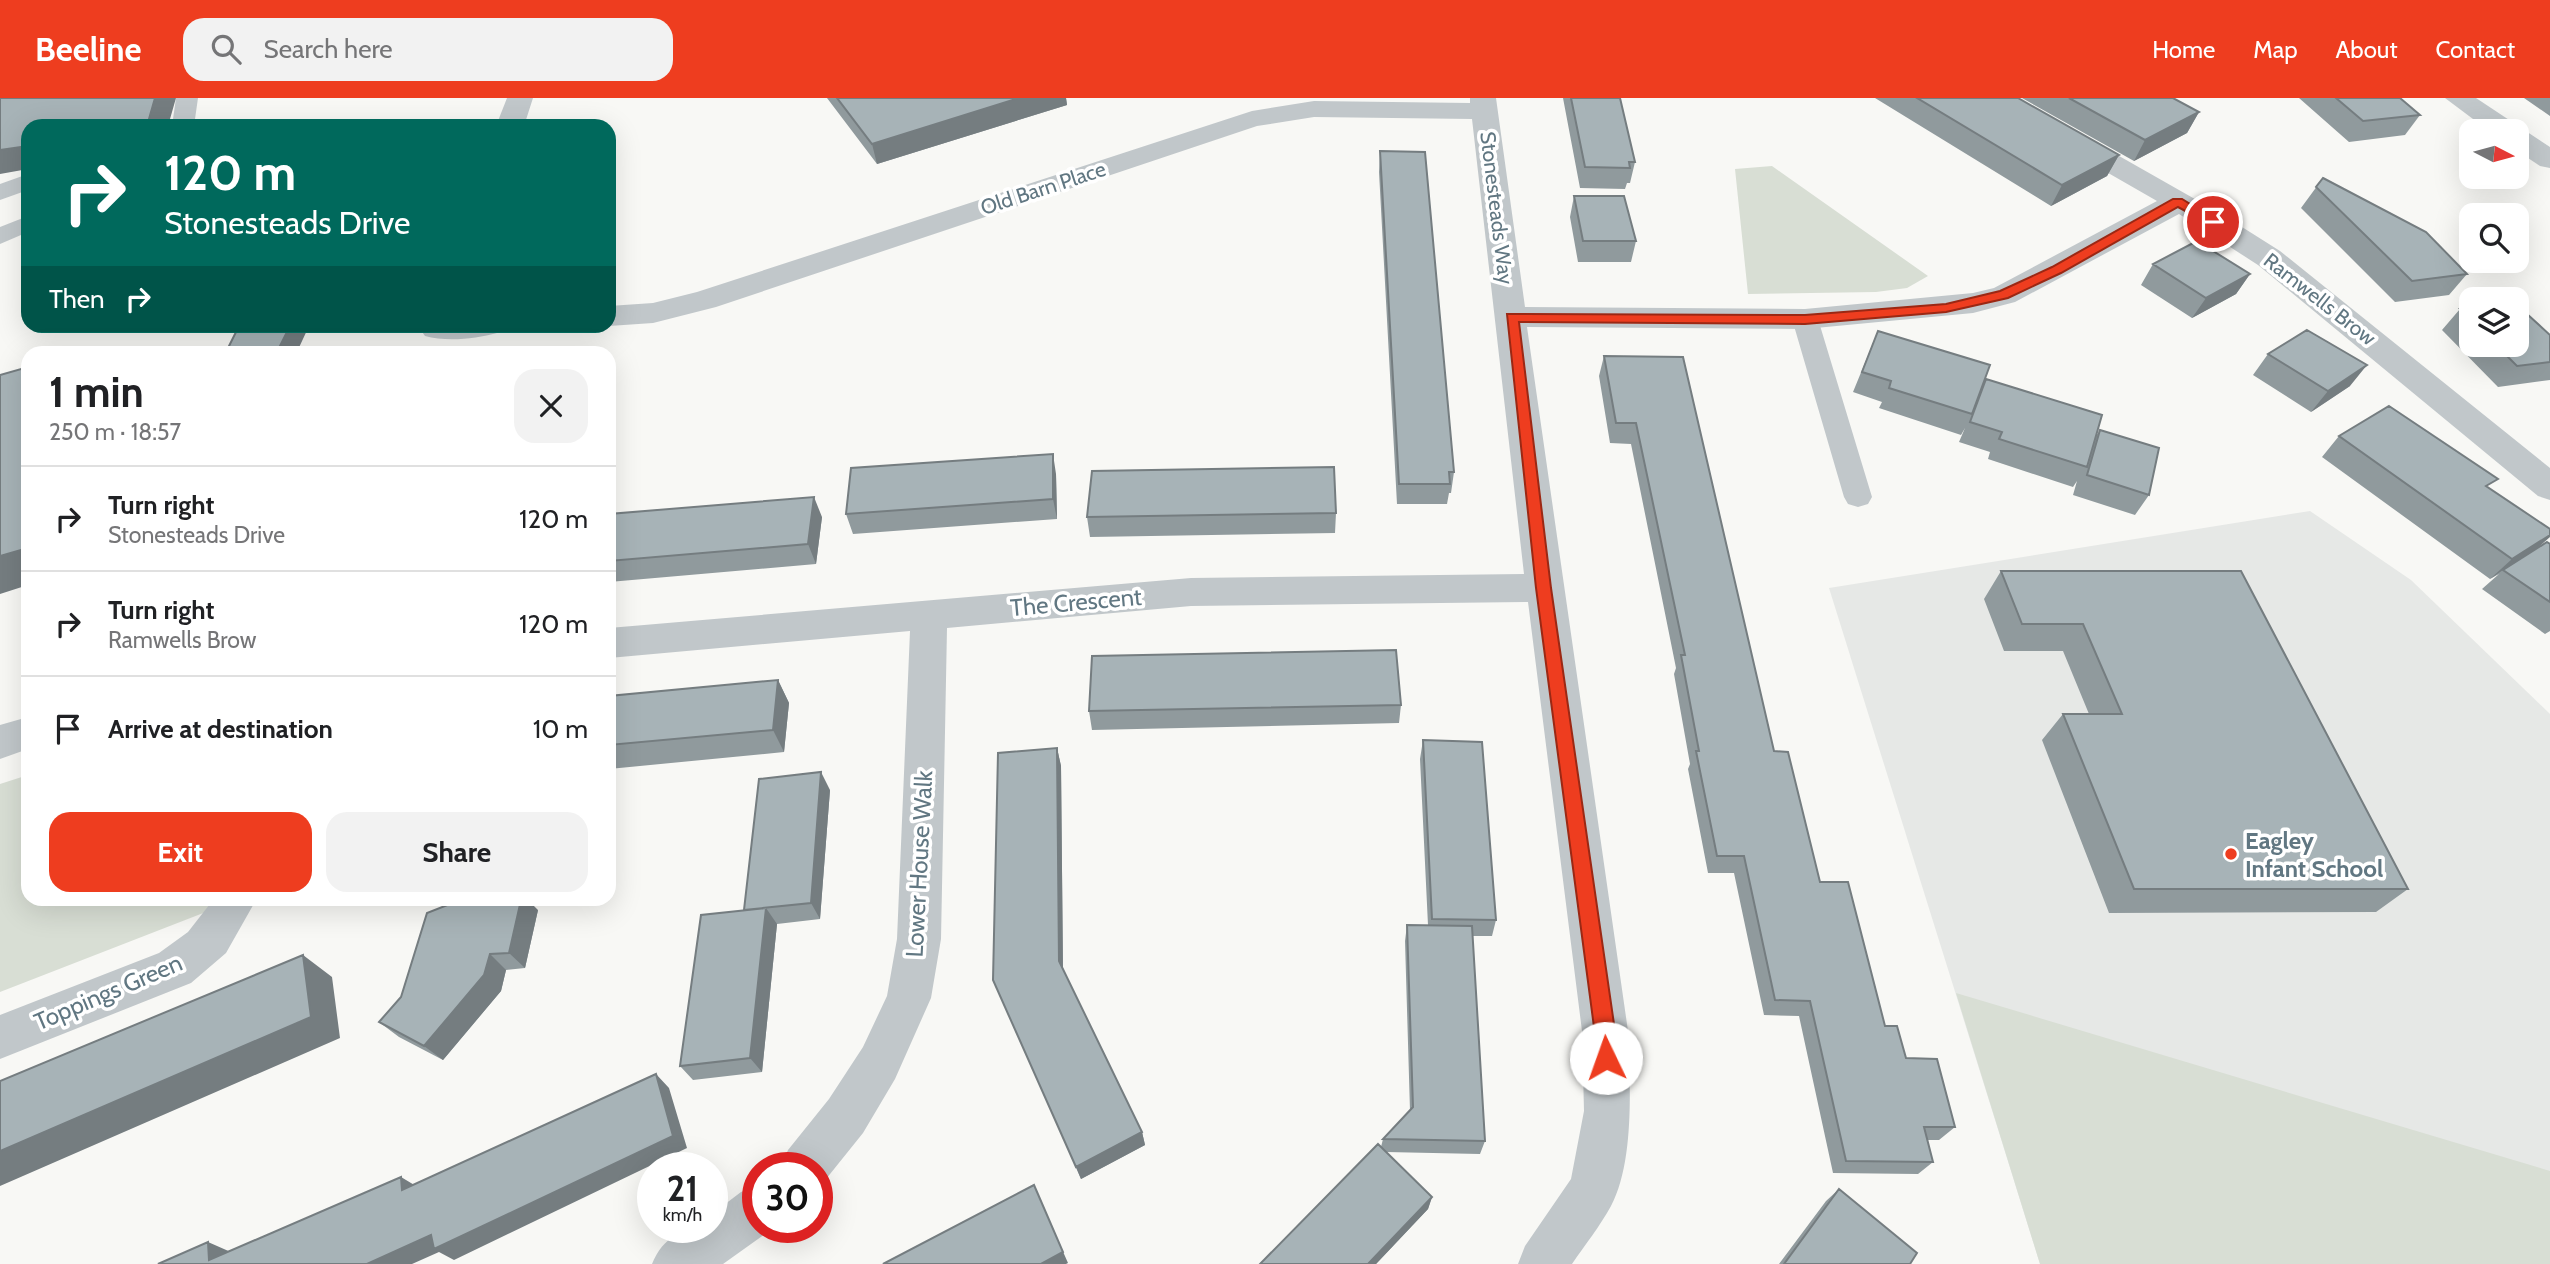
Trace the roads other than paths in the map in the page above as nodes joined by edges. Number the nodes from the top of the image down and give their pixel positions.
1 (187, 98) edge
2 (520, 98) edge
3 (1997, 98) edge
4 (2458, 98) edge
5 (1484, 105) edge
6 (184, 119) edge
7 (512, 119) edge
8 (2489, 119) edge
9 (2529, 146) edge
10 (2550, 160) edge
11 (21, 184) edge
12 (0, 193) edge
13 (2178, 202) junction
14 (21, 226) edge
15 (0, 236) edge
16 (616, 316) edge
17 (1512, 317) junction
18 (1805, 319) junction
19 (2550, 487) edge
20 (1858, 497) dead end
21 (1544, 588) junction
22 (929, 614) junction
23 (616, 642) edge
24 (21, 735) edge
25 (0, 742) edge
26 (232, 906) edge
27 (0, 1037) edge
28 (817, 1152) edge
29 (742, 1222) edge
30 (677, 1264) edge
31 (1543, 1264) edge

1 - 6 lane
2 - 7 street
3 - 13 street, Ramwells Brow
4 - 8 street
5 - 16 street, Old Barn Place
5 - 17 street, Stonesteads Way
9 - 10 street
11 - 12 lane
13 - 18 street
13 - 19 street, Ramwells Brow
14 - 15 lane
17 - 18 street
17 - 21 street, Stonesteads Way
18 - 20 lane
21 - 22 street, The Crescent
21 - 31 street, Stonesteads Way
22 - 23 street, The Crescent
22 - 28 street, Lower House Walk
24 - 25 street
26 - 27 street, Toppings Green
29 - 30 street

